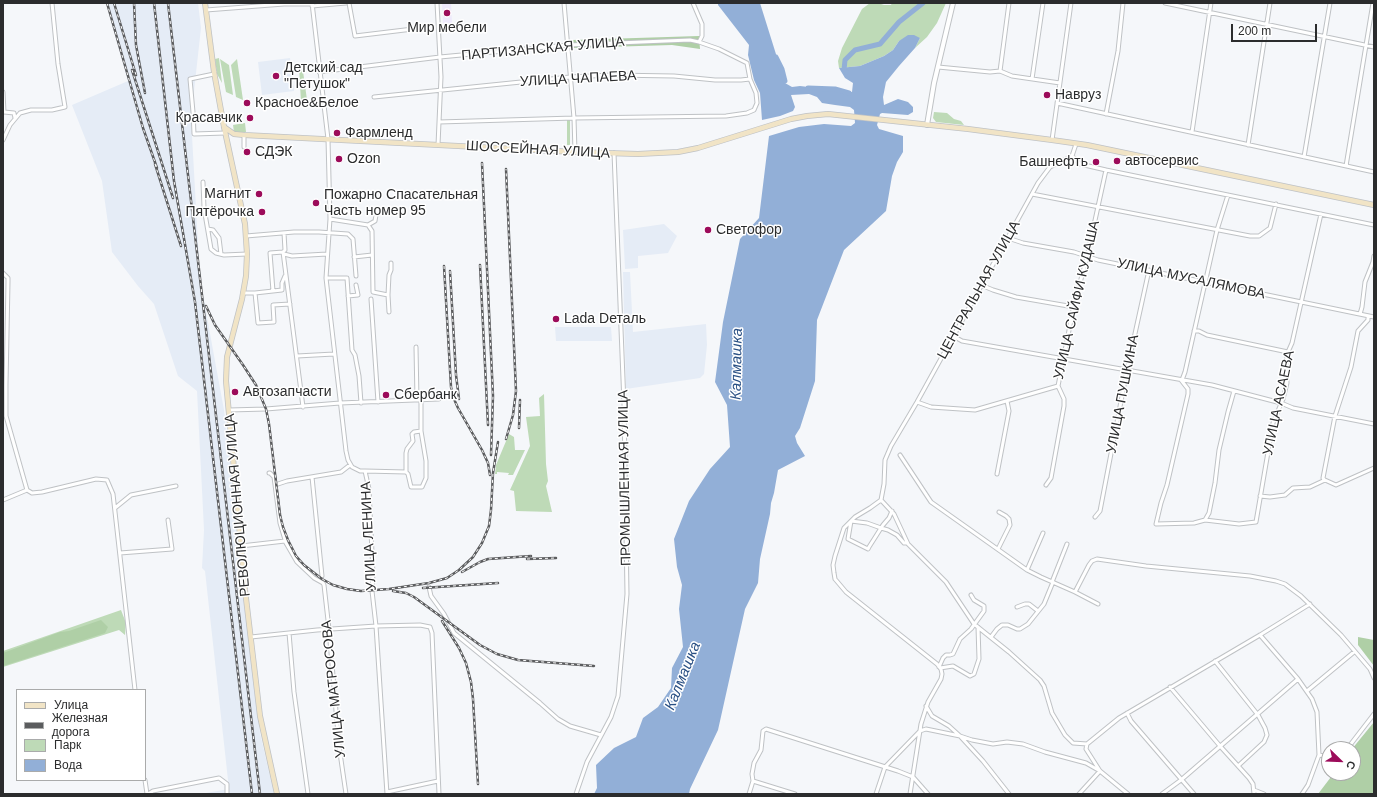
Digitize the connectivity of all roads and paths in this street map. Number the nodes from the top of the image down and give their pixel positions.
1 (52, 3) edge
2 (205, 3) edge
3 (284, 3) edge
4 (348, 3) edge
5 (437, 3) edge
6 (564, 3) edge
7 (693, 3) edge
8 (954, 3) edge
9 (1009, 3) edge
10 (1043, 3) edge
11 (1071, 3) edge
12 (1123, 3) edge
13 (1165, 3) edge
14 (1211, 3) edge
15 (1270, 3) edge
16 (1330, 3) edge
17 (1373, 3) edge
18 (312, 4) edge
19 (206, 10) junction
20 (1210, 12) junction
21 (1267, 24) junction
22 (413, 29) dead end
23 (1325, 37) junction
24 (699, 42) junction
25 (568, 45) junction
26 (1367, 45) junction
27 (1374, 47) edge
28 (440, 58) junction
29 (938, 67) junction
30 (1000, 71) junction
31 (319, 72) junction
32 (214, 74) junction
33 (570, 77) junction
34 (750, 79) junction
35 (1032, 79) junction
36 (1060, 83) junction
37 (441, 90) junction
38 (3, 92) edge
39 (374, 97) dead end
40 (1057, 103) junction
41 (3, 112) edge
42 (1106, 114) junction
43 (15, 118) junction
44 (574, 118) junction
45 (439, 122) junction
46 (927, 125) junction
47 (224, 130) junction
48 (1192, 132) junction
49 (236, 134) junction
50 (244, 135) junction
51 (328, 139) junction
52 (3, 140) edge
53 (1052, 140) junction
54 (1076, 144) junction
55 (228, 145) junction
56 (438, 145) junction
57 (1248, 145) junction
58 (244, 147) dead end
59 (575, 152) junction
60 (614, 153) junction
61 (1072, 156) junction
62 (1304, 157) junction
63 (1346, 166) junction
64 (1106, 170) junction
65 (1374, 172) edge
66 (202, 182) dead end
67 (1032, 194) junction
68 (1228, 195) junction
69 (1276, 204) junction
70 (1374, 205) edge
71 (1098, 207) junction
72 (377, 209) dead end
73 (1320, 214) junction
74 (330, 219) junction
75 (368, 225) junction
76 (1374, 225) edge
77 (208, 229) junction
78 (1217, 230) junction
79 (330, 232) junction
80 (284, 233) junction
81 (246, 236) junction
82 (1008, 238) junction
83 (284, 253) junction
84 (221, 254) junction
85 (247, 254) junction
86 (328, 254) junction
87 (372, 255) junction
88 (1374, 256) edge
89 (354, 257) junction
90 (1087, 257) junction
91 (391, 263) dead end
92 (1149, 270) junction
93 (3, 273) edge
94 (286, 276) junction
95 (356, 276) dead end
96 (326, 278) junction
97 (1205, 282) junction
98 (981, 284) junction
99 (356, 285) dead end
100 (273, 291) junction
101 (243, 293) junction
102 (255, 293) junction
103 (388, 295) junction
104 (348, 296) junction
105 (371, 299) dead end
106 (1301, 302) junction
107 (290, 304) junction
108 (1074, 308) junction
109 (389, 312) dead end
110 (1360, 314) junction
111 (1368, 316) junction
112 (1374, 317) edge
113 (1194, 331) junction
114 (953, 336) junction
115 (416, 347) dead end
116 (1288, 352) junction
117 (334, 354) junction
118 (297, 356) junction
119 (1064, 359) junction
120 (1127, 370) junction
121 (1181, 380) junction
122 (1058, 386) junction
123 (1234, 392) junction
124 (439, 399) dead end
125 (419, 400) junction
126 (1007, 401) junction
127 (378, 402) junction
128 (917, 402) junction
129 (361, 403) junction
130 (1281, 403) junction
131 (340, 404) junction
132 (303, 407) junction
133 (229, 410) junction
134 (1335, 416) junction
135 (1374, 424) edge
136 (421, 431) junction
137 (900, 455) dead end
138 (350, 465) junction
139 (1374, 468) edge
140 (365, 471) junction
141 (406, 472) junction
142 (269, 473) dead end
143 (997, 474) dead end
144 (312, 477) junction
145 (1324, 480) junction
146 (278, 484) dead end
147 (1046, 485) dead end
148 (176, 486) dead end
149 (27, 490) junction
150 (1260, 496) junction
151 (3, 500) edge
152 (882, 500) junction
153 (115, 508) junction
154 (892, 511) junction
155 (999, 512) dead end
156 (1095, 517) dead end
157 (168, 520) dead end
158 (1205, 520) junction
159 (851, 521) junction
160 (881, 528) junction
161 (1043, 533) dead end
162 (285, 541) junction
163 (907, 542) junction
164 (1067, 544) dead end
165 (241, 546) junction
166 (998, 549) junction
167 (120, 553) junction
168 (1027, 570) junction
169 (322, 576) dead end
170 (1052, 582) junction
171 (429, 587) dead end
172 (1075, 592) junction
173 (971, 595) dead end
174 (1098, 604) dead end
175 (1310, 604) junction
176 (1017, 607) dead end
177 (1038, 611) junction
178 (974, 624) junction
179 (376, 626) junction
180 (978, 628) junction
181 (329, 629) junction
182 (289, 633) junction
183 (1260, 635) junction
184 (251, 637) junction
185 (991, 637) junction
186 (1354, 652) junction
187 (1215, 661) junction
188 (939, 666) junction
189 (1374, 678) edge
190 (1298, 679) junction
191 (1170, 687) junction
192 (135, 689) edge
193 (1306, 691) junction
194 (926, 706) junction
195 (1126, 713) junction
196 (1374, 714) edge
197 (1258, 715) junction
198 (920, 731) junction
199 (601, 735) junction
200 (960, 736) junction
201 (1353, 741) edge
202 (1087, 744) junction
203 (1220, 746) junction
204 (1319, 755) joint
205 (1238, 766) junction
206 (884, 767) junction
207 (1100, 771) junction
208 (913, 777) junction
209 (752, 780) junction
210 (1181, 780) junction
211 (145, 781) edge
212 (438, 781) junction
213 (1254, 790) junction
214 (387, 793) edge
215 (147, 794) edge
216 (227, 794) edge
217 (277, 794) edge
218 (308, 794) edge
219 (346, 794) edge
220 (439, 794) edge
221 (576, 794) edge
222 (749, 794) edge
223 (794, 794) edge
224 (876, 794) edge
225 (910, 794) edge
226 (928, 794) edge
227 (1009, 794) edge
228 (1079, 794) edge
229 (1128, 794) edge
230 (1162, 794) edge
231 (1194, 794) edge
232 (1254, 794) edge
233 (1264, 794) edge
234 (1302, 794) edge

1 - 43 street
2 - 19 main road, РЕВОЛЮЦИОННАЯ УЛИЦА
3 - 18 street
3 - 19 street
4 - 18 street
4 - 22 street
5 - 28 street
6 - 25 street
7 - 24 street
8 - 29 street
9 - 30 street
10 - 35 street
11 - 36 street
12 - 42 street
13 - 20 street
14 - 20 street
15 - 21 street
16 - 23 street
17 - 26 street
18 - 31 street, УЛИЦА ЛЕНИНА
19 - 32 main road, РЕВОЛЮЦИОННАЯ УЛИЦА
20 - 21 street
20 - 48 street
21 - 23 street
21 - 57 street
23 - 26 street
23 - 62 street
24 - 25 street, ПАРТИЗАНСКАЯ УЛИЦА
24 - 34 street, ПАРТИЗАНСКАЯ УЛИЦА
25 - 28 street, ПАРТИЗАНСКАЯ УЛИЦА
25 - 33 street
26 - 27 street
26 - 63 street
28 - 31 street, ПАРТИЗАНСКАЯ УЛИЦА
28 - 37 street
29 - 30 street
29 - 46 street
30 - 35 street
31 - 51 street, УЛИЦА ЛЕНИНА
32 - 47 main road, РЕВОЛЮЦИОННАЯ УЛИЦА
32 - 47 street
33 - 34 street, УЛИЦА ЧАПАЕВА
33 - 37 street, УЛИЦА ЧАПАЕВА
33 - 44 street
34 - 44 street, ШОССЕЙНАЯ УЛИЦА
35 - 36 street
36 - 40 street
37 - 39 street, УЛИЦА ЧАПАЕВА
37 - 45 street
38 - 41 street
40 - 42 street
40 - 53 street
41 - 43 street
42 - 48 street
43 - 52 street
44 - 45 street, ШОССЕЙНАЯ УЛИЦА
44 - 59 street
45 - 56 street
46 - 53 main road, ШОССЕЙНАЯ УЛИЦА
46 - 60 main road, ШОССЕЙНАЯ УЛИЦА
47 - 49 main road, ШОССЕЙНАЯ УЛИЦА
47 - 55 main road, РЕВОЛЮЦИОННАЯ УЛИЦА
48 - 57 street
49 - 50 main road, ШОССЕЙНАЯ УЛИЦА
49 - 55 main road
50 - 51 main road, ШОССЕЙНАЯ УЛИЦА
50 - 58 street
51 - 56 main road, ШОССЕЙНАЯ УЛИЦА
51 - 74 street, УЛИЦА ЛЕНИНА
53 - 54 main road, ШОССЕЙНАЯ УЛИЦА
54 - 61 street
54 - 70 main road, ШОССЕЙНАЯ УЛИЦА
55 - 81 main road, РЕВОЛЮЦИОННАЯ УЛИЦА
56 - 59 main road, ШОССЕЙНАЯ УЛИЦА
57 - 62 street
59 - 60 main road, ШОССЕЙНАЯ УЛИЦА
60 - 199 street, ПРОМЫШЛЕННАЯ УЛИЦА
61 - 64 street
61 - 67 street, ЦЕНТРАЛЬНАЯ УЛИЦА
62 - 63 street
63 - 65 street
64 - 68 street
64 - 71 street, УЛИЦА САЙФИ КУДАША
66 - 77 street
67 - 71 street
67 - 82 street, ЦЕНТРАЛЬНАЯ УЛИЦА
68 - 69 street
68 - 78 street
69 - 73 street
69 - 78 street
71 - 78 street
71 - 90 street, УЛИЦА САЙФИ КУДАША
72 - 75 street
73 - 76 street
73 - 106 street, УЛИЦА АСАЕВА
74 - 75 street
74 - 79 street, УЛИЦА ЛЕНИНА
75 - 87 street
77 - 84 street
77 - 84 street
78 - 97 street
79 - 80 street
79 - 86 street, УЛИЦА ЛЕНИНА
79 - 89 street
80 - 81 street
80 - 83 street
81 - 85 main road, РЕВОЛЮЦИОННАЯ УЛИЦА
82 - 90 street, УЛИЦА МУСАЛЯМОВА
82 - 98 street, ЦЕНТРАЛЬНАЯ УЛИЦА
83 - 86 street
83 - 94 street
83 - 100 street
84 - 85 street
85 - 101 main road, РЕВОЛЮЦИОННАЯ УЛИЦА
86 - 96 street, УЛИЦА ЛЕНИНА
87 - 89 street
87 - 103 street
88 - 110 street
89 - 95 street
90 - 92 street, УЛИЦА МУСАЛЯМОВА
90 - 108 street, УЛИЦА САЙФИ КУДАША
91 - 103 street
92 - 97 street, УЛИЦА МУСАЛЯМОВА
92 - 120 street, УЛИЦА ПУШКИНА
93 - 149 street
94 - 100 street
94 - 107 street
96 - 104 street
96 - 117 street, УЛИЦА ЛЕНИНА
97 - 106 street, УЛИЦА МУСАЛЯМОВА
97 - 113 street
98 - 108 street
98 - 114 street, ЦЕНТРАЛЬНАЯ УЛИЦА
99 - 104 street
100 - 102 street
101 - 102 street
101 - 133 main road, РЕВОЛЮЦИОННАЯ УЛИЦА
102 - 107 street
103 - 109 street
104 - 129 street
105 - 127 street
106 - 110 street, УЛИЦА МУСАЛЯМОВА
106 - 116 street, УЛИЦА АСАЕВА
107 - 118 street
108 - 119 street, УЛИЦА САЙФИ КУДАША
110 - 111 street, УЛИЦА МУСАЛЯМОВА
111 - 112 street, УЛИЦА МУСАЛЯМОВА
111 - 134 street
113 - 116 street
113 - 121 street
114 - 119 street
114 - 128 street, ЦЕНТРАЛЬНАЯ УЛИЦА
115 - 125 street
116 - 130 street, УЛИЦА АСАЕВА
117 - 118 street
117 - 131 street, УЛИЦА ЛЕНИНА
118 - 132 street
119 - 120 street
119 - 122 street, УЛИЦА САЙФИ КУДАША
120 - 121 street
120 - 156 street, УЛИЦА ПУШКИНА
121 - 123 street
121 - 158 street
122 - 126 street
122 - 147 street, УЛИЦА САЙФИ КУДАША
123 - 130 street
123 - 158 street
124 - 125 street
125 - 127 street
125 - 136 street
126 - 128 street
126 - 143 street
127 - 129 street
128 - 152 street, ЦЕНТРАЛЬНАЯ УЛИЦА
129 - 131 street
130 - 134 street
130 - 150 street, УЛИЦА АСАЕВА
131 - 132 street
131 - 138 street, УЛИЦА ЛЕНИНА
132 - 133 street
133 - 165 main road, РЕВОЛЮЦИОННАЯ УЛИЦА
134 - 135 street
134 - 145 street
136 - 141 street
136 - 141 street
137 - 166 street
138 - 140 street, УЛИЦА ЛЕНИНА
138 - 144 street
139 - 145 street
140 - 141 street
140 - 179 street, УЛИЦА ЛЕНИНА
142 - 162 street
144 - 146 street
144 - 169 street
145 - 150 street
148 - 153 street
149 - 151 street
149 - 153 street
150 - 158 street, УЛИЦА АСАЕВА
152 - 154 street
152 - 159 street
153 - 167 street
154 - 160 street
154 - 163 street
155 - 166 street
157 - 167 street
159 - 160 street
159 - 160 street
159 - 188 street
160 - 163 street
161 - 168 street
162 - 165 street
162 - 181 street, УЛИЦА МАТРОСОВА
163 - 178 street
164 - 170 street
165 - 184 main road, РЕВОЛЮЦИОННАЯ УЛИЦА
166 - 168 street
167 - 192 street
168 - 170 street
170 - 172 street
170 - 177 street
171 - 199 street
172 - 174 street
172 - 175 street
173 - 178 street
175 - 183 street
175 - 186 street
176 - 177 street
177 - 185 street
178 - 180 street
178 - 188 street
179 - 181 street
179 - 212 street
179 - 214 street, УЛИЦА ЛЕНИНА
180 - 185 street
180 - 188 street
181 - 182 street
181 - 219 street, УЛИЦА МАТРОСОВА
182 - 184 street
182 - 218 street
183 - 187 street
183 - 190 street
184 - 217 main road, РЕВОЛЮЦИОННАЯ УЛИЦА
185 - 202 street
186 - 189 street
186 - 193 street
187 - 191 street
187 - 197 street
188 - 194 street
190 - 193 street
190 - 197 street
191 - 195 street
191 - 203 street
193 - 204 street
194 - 198 street
194 - 200 street
195 - 202 street
195 - 210 street
196 - 201 street
197 - 203 street
197 - 205 street
198 - 200 street
198 - 206 street
198 - 208 street
199 - 221 street, ПРОМЫШЛЕННАЯ УЛИЦА
200 - 207 street
200 - 227 street
202 - 207 street
203 - 205 street
203 - 210 street
204 - 234 street
205 - 213 street
206 - 208 street
206 - 209 street
206 - 224 street
207 - 228 street
207 - 229 street
208 - 225 street
208 - 226 street
209 - 222 street
209 - 223 street
210 - 230 street
210 - 231 street
211 - 215 street
212 - 214 street
212 - 220 street
213 - 232 street
213 - 233 street
215 - 216 street

